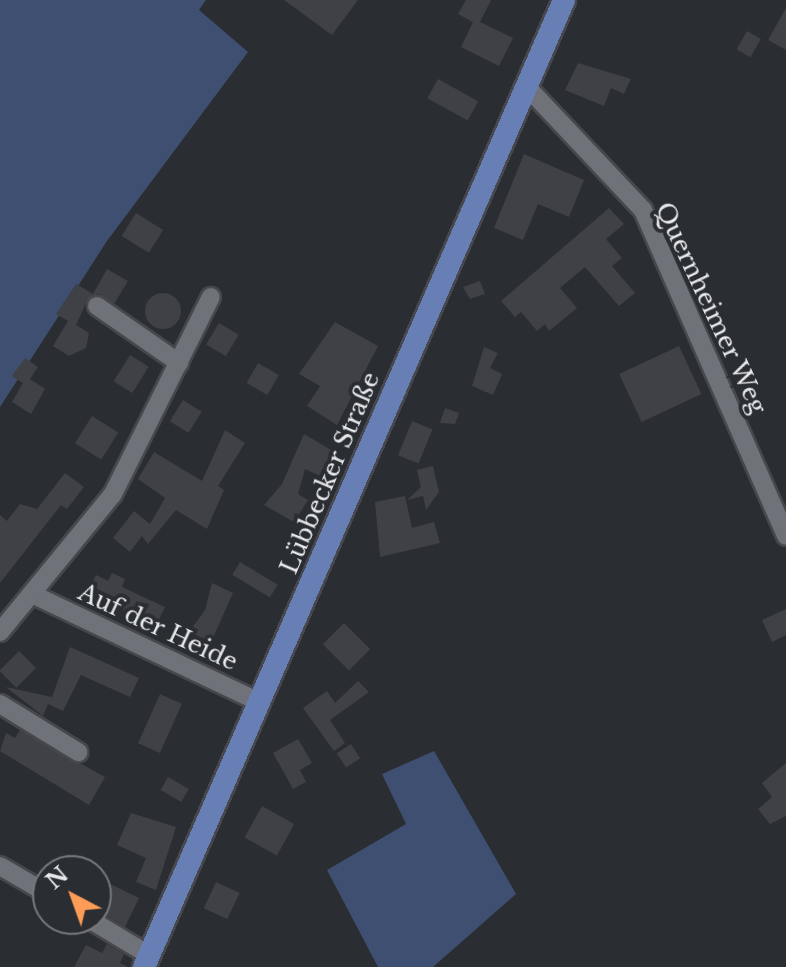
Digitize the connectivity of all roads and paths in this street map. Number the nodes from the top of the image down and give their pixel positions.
1 (564, 0) edge
2 (527, 87) junction
3 (211, 297) dead end
4 (97, 306) dead end
5 (179, 363) junction
6 (786, 536) edge
7 (36, 596) junction
8 (0, 632) edge
9 (259, 702) junction
10 (0, 704) edge
11 (78, 752) dead end
12 (0, 866) edge
13 (32, 885) edge
14 (111, 935) edge
15 (146, 961) edge

1 - 2 main road, Lübbecker Straße
2 - 6 street, Quernheimer Weg
2 - 9 main road, Lübbecker Straße
3 - 5 street, Auf der Heide
4 - 5 street
5 - 7 street, Auf der Heide
7 - 8 street, Auf der Heide
7 - 9 street, Auf der Heide
9 - 15 main road, Lübbecker Straße
10 - 11 street
12 - 13 street
14 - 15 street

